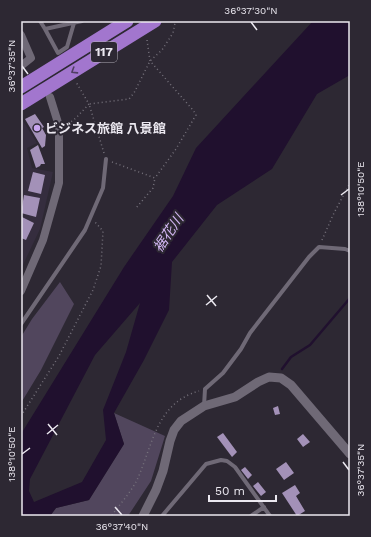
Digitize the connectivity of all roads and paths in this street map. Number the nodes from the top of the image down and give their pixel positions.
1 (40, 21) edge
2 (82, 21) edge
3 (127, 21) edge
4 (155, 21) edge
5 (74, 22) junction
6 (175, 23) dead end
7 (45, 29) junction
8 (21, 35) edge
9 (147, 40) dead end
10 (150, 61) junction
11 (21, 66) edge
12 (75, 79) dead end
13 (21, 87) edge
14 (52, 90) junction
15 (21, 104) edge
16 (89, 104) junction
17 (59, 129) junction
18 (106, 159) junction
19 (155, 178) junction
20 (350, 183) edge
21 (136, 208) dead end
22 (91, 218) junction
23 (319, 248) junction
24 (350, 251) edge
25 (21, 291) edge
26 (21, 324) edge
27 (204, 389) junction
28 (204, 406) junction
29 (21, 416) edge
30 (350, 454) edge
31 (264, 507) junction
32 (112, 515) edge
33 (143, 516) edge
34 (162, 516) edge
35 (250, 516) edge
36 (270, 516) edge

1 - 7 lane
2 - 5 lane
3 - 13 highway, 117
4 -> 14 highway, 117
5 - 7 lane
5 - 7 lane
6 - 10 path
8 - 11 street
9 - 10 path
10 - 16 path
10 - 19 path
12 - 16 path
14 - 15 highway, 117
14 - 17 street
16 - 17 path
16 - 18 path
17 - 25 street
18 - 19 path
18 - 22 lane
19 - 21 path
20 - 23 path
22 - 26 lane
22 - 29 path
23 - 24 lane
23 - 27 lane
27 - 28 lane
27 - 32 path
28 - 30 street
28 - 33 street
31 - 34 lane
31 - 35 lane
31 - 36 lane

